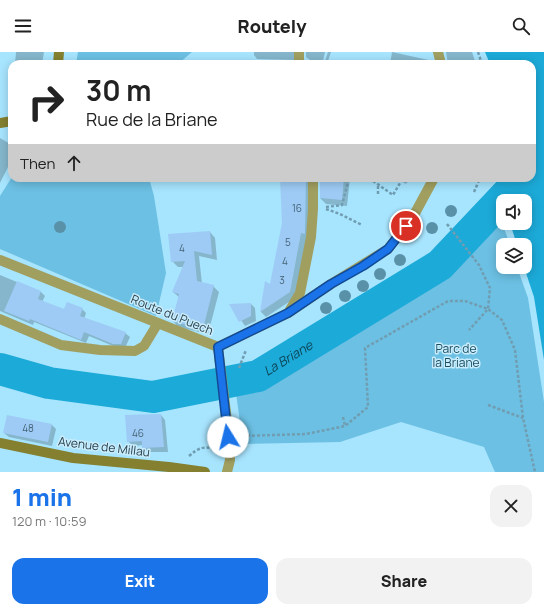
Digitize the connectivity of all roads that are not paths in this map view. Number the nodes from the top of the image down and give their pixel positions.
1 (313, 182) edge
2 (432, 182) edge
3 (0, 260) edge
4 (288, 313) junction
5 (0, 319) edge
6 (158, 323) junction
7 (218, 352) junction
8 (0, 443) edge
9 (205, 472) edge
10 (227, 472) edge

1 - 4 street
2 - 4 street
3 - 6 street, Route du Puech
4 - 7 street
5 - 6 street
6 - 7 street, Route du Puech
7 - 10 street
8 - 9 main road, Avenue de Millau

